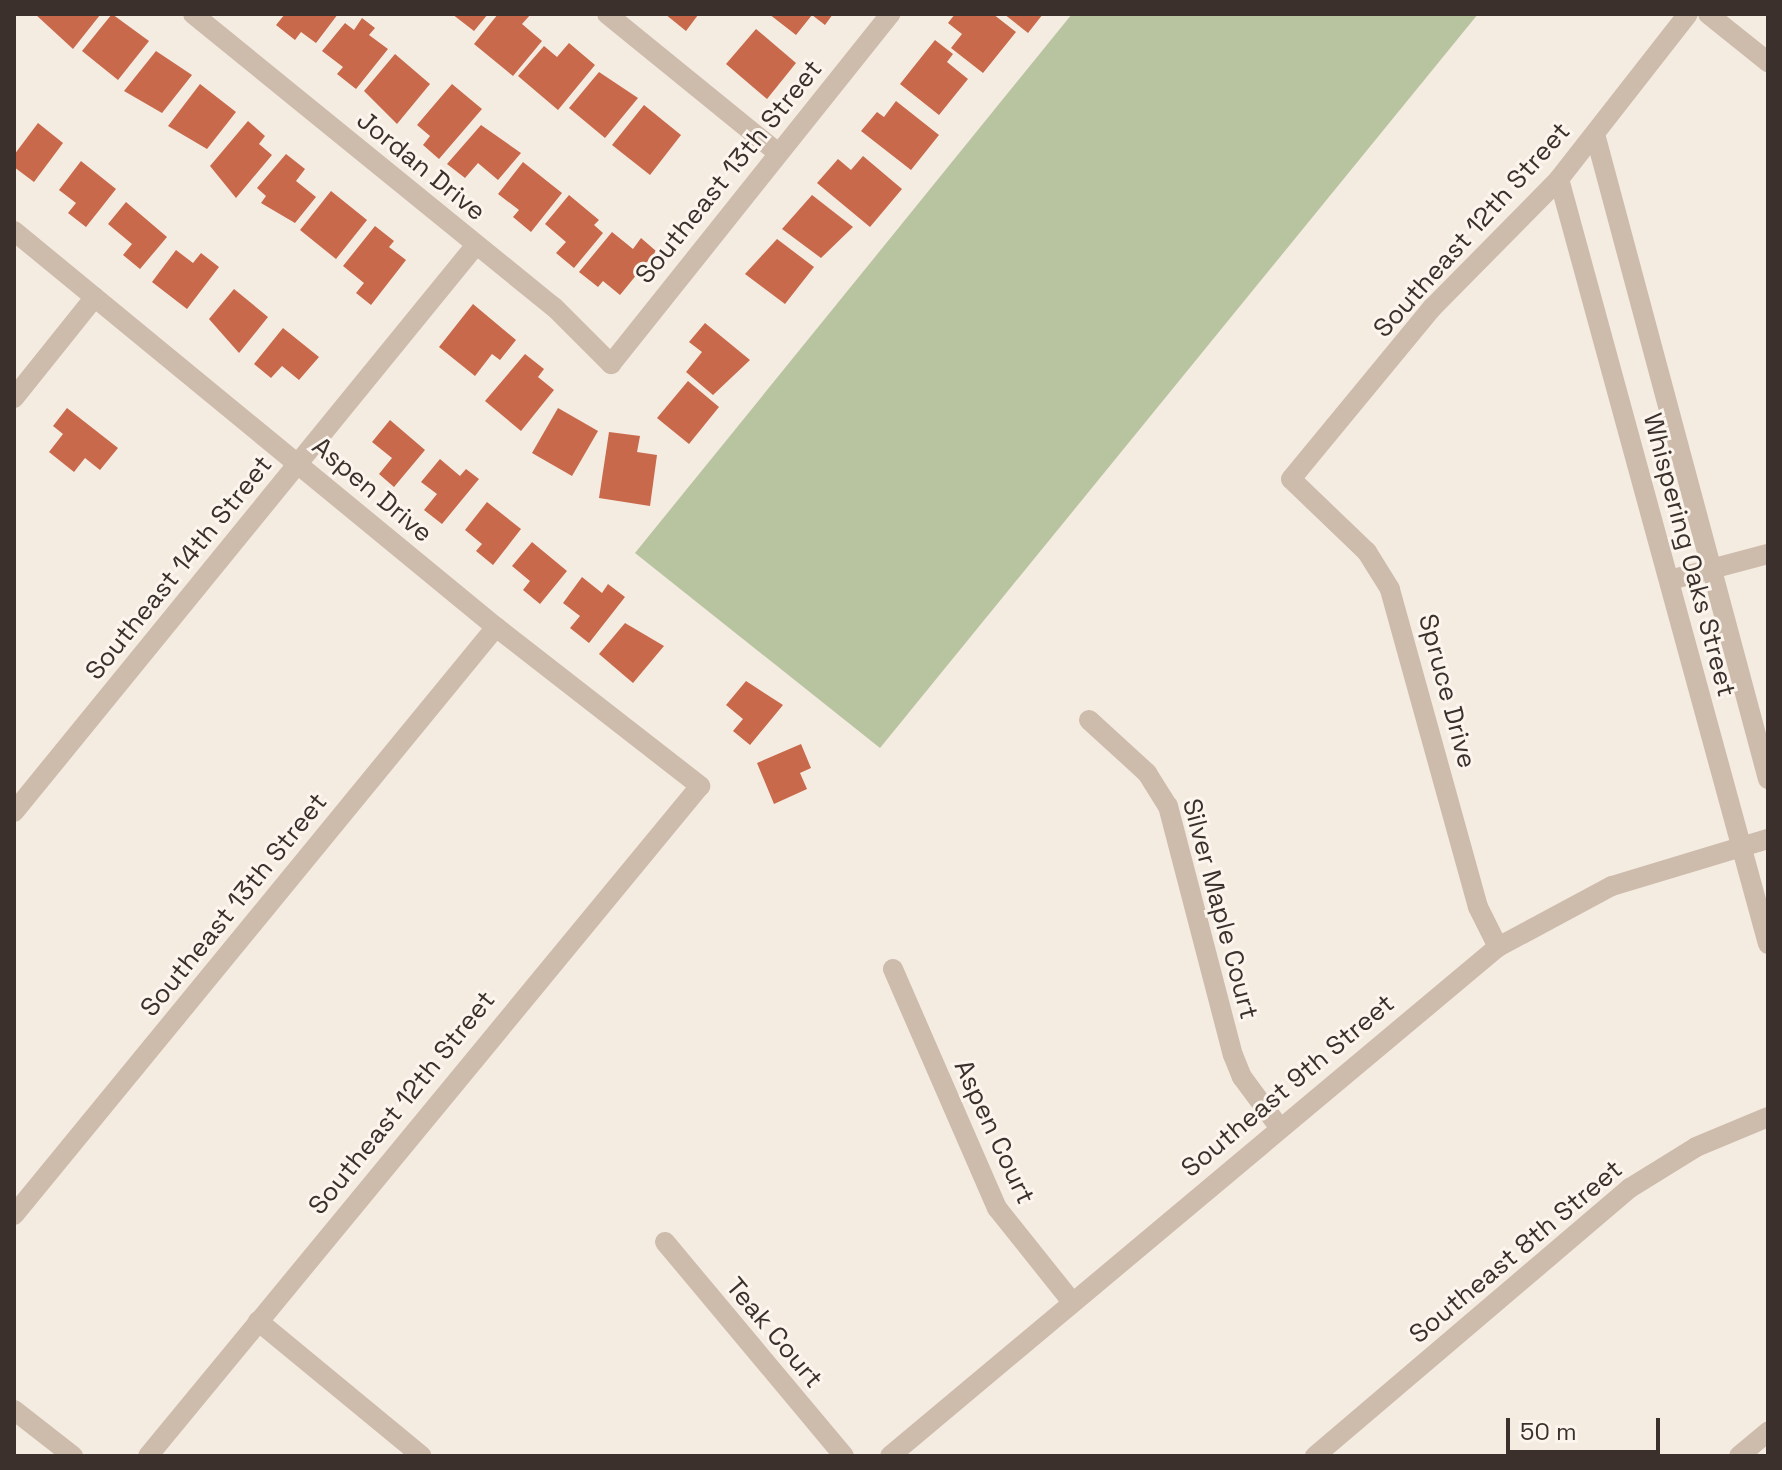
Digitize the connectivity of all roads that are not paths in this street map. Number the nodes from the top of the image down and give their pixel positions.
1 (193, 14) edge
2 (607, 14) edge
3 (890, 14) edge
4 (1688, 14) edge
5 (1708, 14) edge
6 (1768, 62) edge
7 (1595, 134) junction
8 (777, 152) junction
9 (1559, 179) junction
10 (14, 231) edge
11 (476, 245) junction
12 (95, 297) junction
13 (611, 364) joint
14 (14, 398) edge
15 (298, 462) junction
16 (1291, 479) joint
17 (1768, 554) edge
18 (1712, 569) junction
19 (1670, 580) junction
20 (496, 627) junction
21 (1089, 720) dead end
22 (1768, 779) edge
23 (700, 786) joint
24 (14, 812) edge
25 (1768, 839) edge
26 (1742, 846) junction
27 (1768, 944) edge
28 (1498, 947) junction
29 (893, 969) dead end
30 (1768, 1117) edge
31 (1279, 1127) junction
32 (14, 1215) edge
33 (665, 1242) dead end
34 (1072, 1302) junction
35 (258, 1321) junction
36 (14, 1410) edge
37 (1768, 1432) edge
38 (73, 1456) edge
39 (148, 1456) edge
40 (422, 1456) edge
41 (844, 1456) edge
42 (890, 1456) edge
43 (1315, 1456) edge
44 (1739, 1456) edge

1 - 11 street, Jordan Drive
2 - 8 street
3 - 8 street, Southeast 13th Street
4 - 7 street, Southeast 12th Street
5 - 6 street
7 - 9 street, Southeast 12th Street
7 - 18 street, Whispering Oaks Street
8 - 13 street, Southeast 13th Street
9 - 16 street, Southeast 12th Street
9 - 19 street, Whispering Oaks Street
10 - 12 street, Aspen Drive
11 - 13 street, Jordan Drive
11 - 15 street, Southeast 14th Street
12 - 14 street
12 - 15 street, Aspen Drive
15 - 20 street, Aspen Drive
15 - 24 street, Southeast 14th Street
16 - 28 street, Spruce Drive
17 - 18 street
18 - 19 street
18 - 22 street, Whispering Oaks Street
19 - 26 street, Whispering Oaks Street
20 - 23 street, Aspen Drive
20 - 32 street, Southeast 13th Street
21 - 31 street, Silver Maple Court
23 - 35 street, Southeast 12th Street
25 - 26 street, Southeast 9th Street
26 - 27 street, Whispering Oaks Street
26 - 28 street, Southeast 9th Street
28 - 31 street, Southeast 9th Street
29 - 34 street, Aspen Court
30 - 43 street, Southeast 8th Street
31 - 34 street, Southeast 9th Street
33 - 41 street, Teak Court
34 - 42 street, Southeast 9th Street
35 - 39 street, Southeast 12th Street
35 - 40 street
36 - 38 street
37 - 44 street

